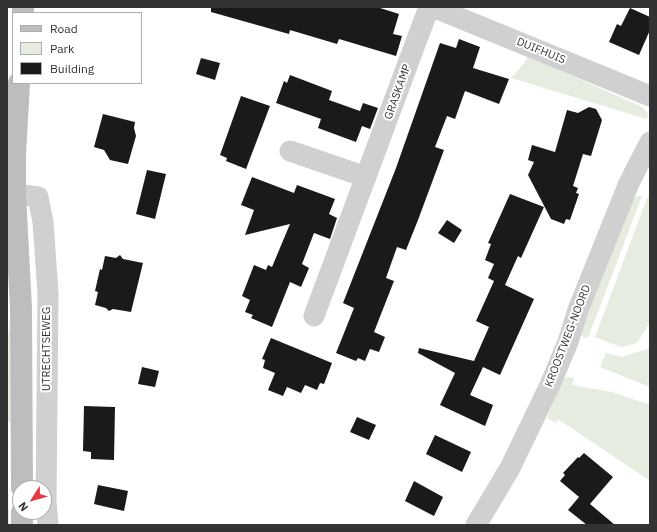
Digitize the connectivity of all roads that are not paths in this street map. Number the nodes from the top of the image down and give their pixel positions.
1 (430, 7) edge
2 (433, 7) edge
3 (19, 84) edge
4 (650, 96) edge
5 (650, 142) edge
6 (290, 151) dead end
7 (366, 177) junction
8 (15, 194) junction
9 (314, 316) dead end
10 (14, 438) edge
11 (21, 480) edge
12 (48, 525) edge
13 (476, 525) edge

1 - 7 street, GRASKAMP
2 - 4 street, DUIFHUIS
3 - 8 main road
5 - 13 street, KROOSTWEG-NOORD
6 - 7 street
7 - 9 street, GRASKAMP
8 - 10 main road
8 - 12 street, UTRECHTSEWEG
10 - 11 main road

